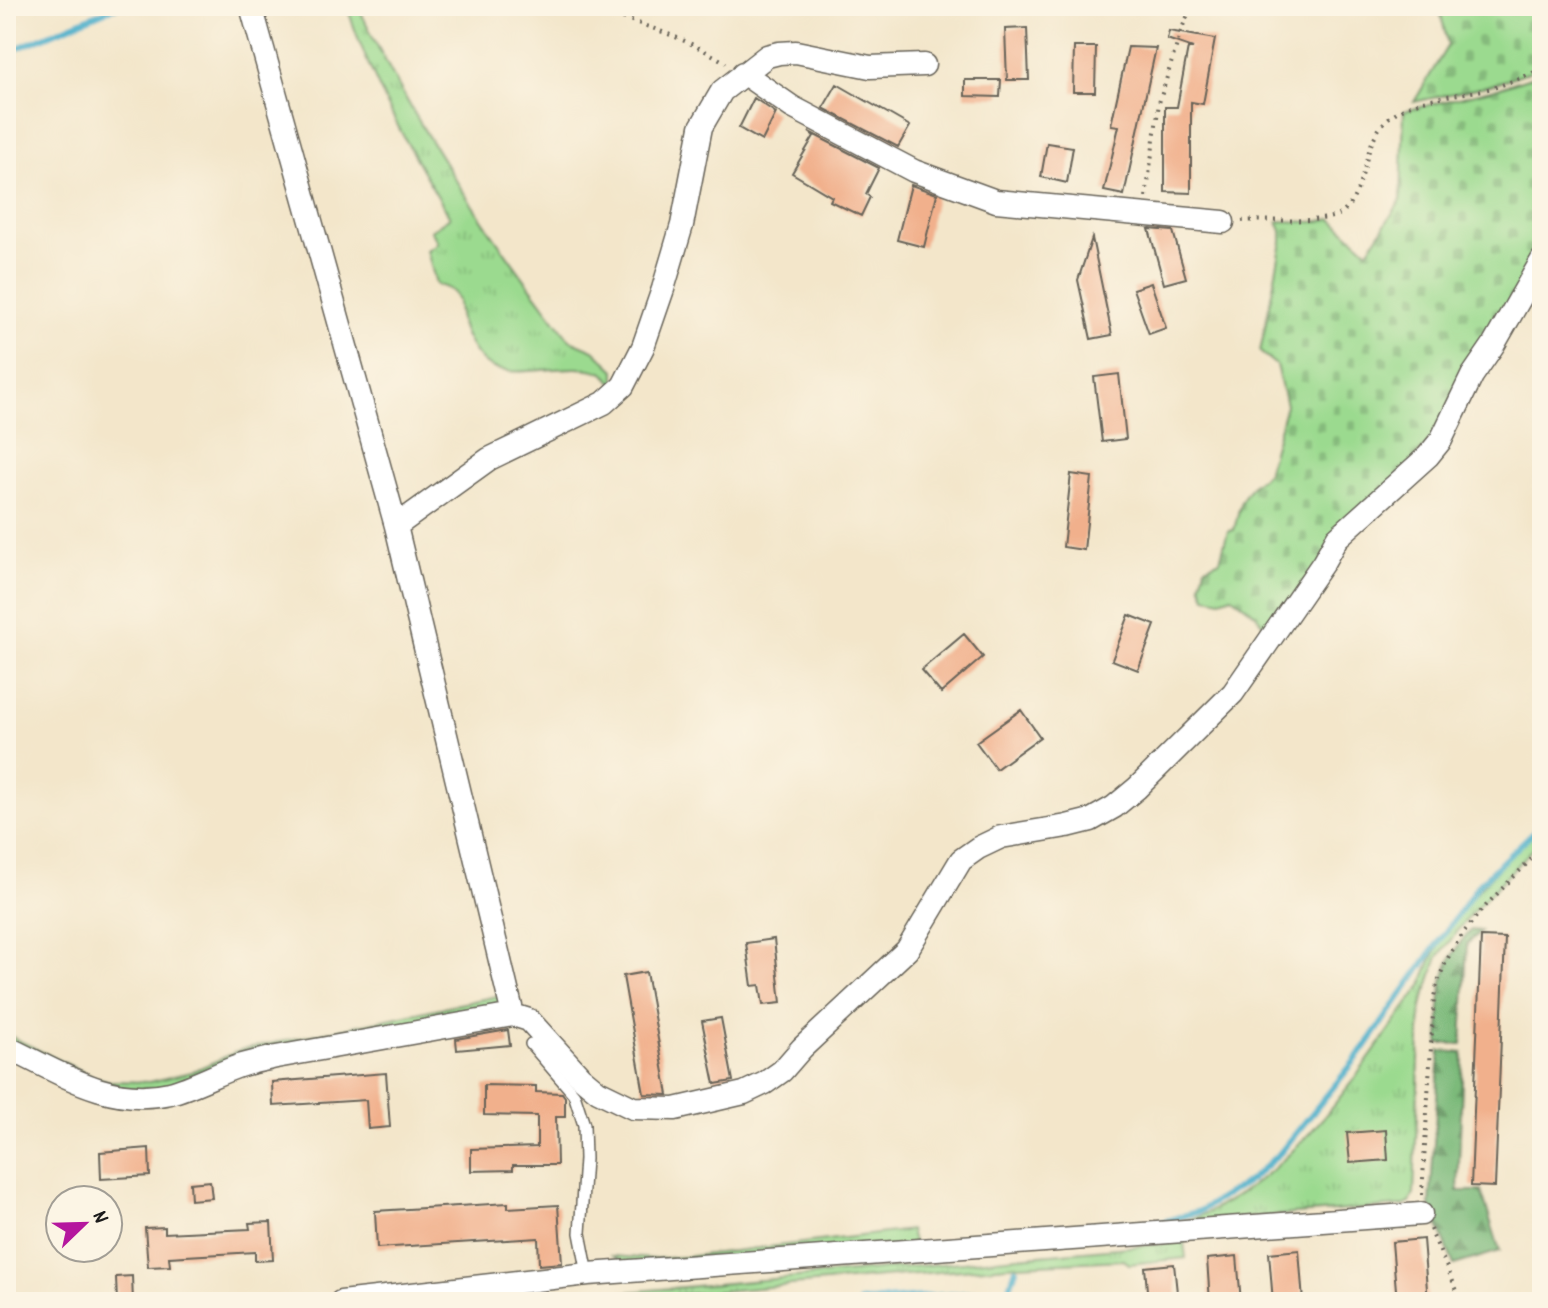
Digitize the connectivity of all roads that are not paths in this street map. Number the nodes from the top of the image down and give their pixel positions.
1 (251, 6) edge
2 (924, 65) dead end
3 (743, 73) junction
4 (1223, 222) road end
5 (1542, 260) edge
6 (396, 526) junction
7 (513, 1015) junction
8 (531, 1044) dead end
9 (6, 1047) edge
10 (1421, 1214) road end
11 (588, 1274) junction
12 (378, 1300) edge
13 (341, 1302) edge

1 - 6 street
2 - 3 street
3 - 4 street
3 - 6 street
5 - 7 street
6 - 7 street
7 - 9 street
8 - 11 lane
10 - 11 street
11 - 12 street
12 - 13 street

